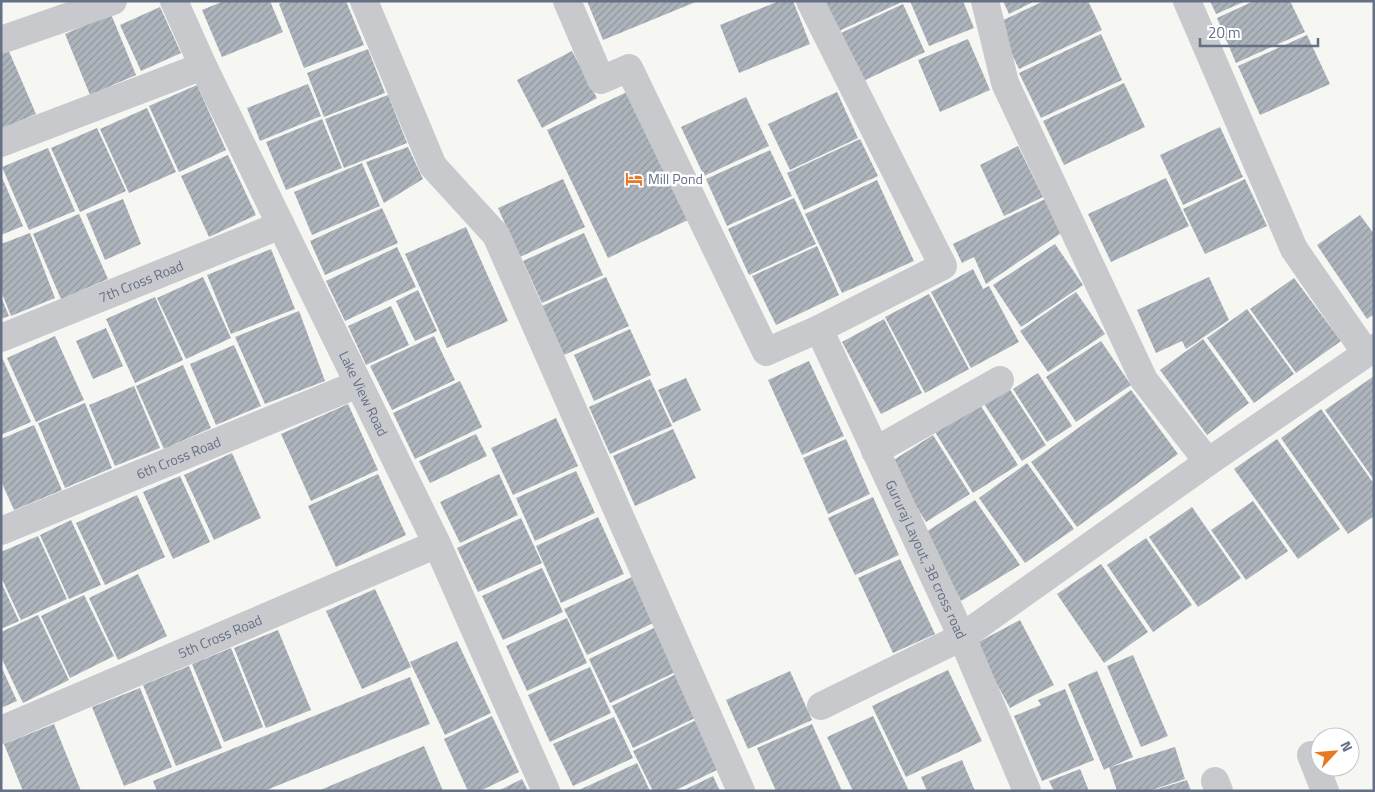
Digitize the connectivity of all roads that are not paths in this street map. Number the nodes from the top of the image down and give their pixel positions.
1 (113, 1) edge
2 (174, 1) edge
3 (364, 1) edge
4 (568, 1) edge
5 (810, 1) edge
6 (985, 1) edge
7 (1187, 1) edge
8 (1, 40) edge
9 (203, 66) junction
10 (1, 143) edge
11 (281, 225) junction
12 (819, 329) junction
13 (1, 338) edge
14 (1370, 350) edge
15 (1000, 380) dead end
16 (358, 384) junction
17 (875, 451) junction
18 (1208, 462) junction
19 (1, 531) edge
20 (437, 544) junction
21 (962, 637) junction
22 (821, 706) dead end
23 (1, 730) edge
24 (1320, 777) edge
25 (546, 791) edge
26 (741, 791) edge
27 (1027, 791) edge
28 (1325, 791) edge

1 - 8 street
2 - 9 street, Lake View Road
3 - 26 street
4 - 12 street
5 - 12 street
6 - 18 street
7 - 14 street
9 - 10 street
9 - 11 street, Lake View Road
11 - 13 street, 7th Cross Road
11 - 16 street, Lake View Road
12 - 17 street, Gururaj Layout, 3B cross road
14 - 18 street
15 - 17 street
16 - 19 street, 6th Cross Road
16 - 20 street, Lake View Road
17 - 21 street, Gururaj Layout, 3B cross road
18 - 21 street
20 - 23 street, 5th Cross Road
20 - 25 street, Lake View Road
21 - 22 street
21 - 27 street, Gururaj Layout, 3B cross road
24 - 28 street

